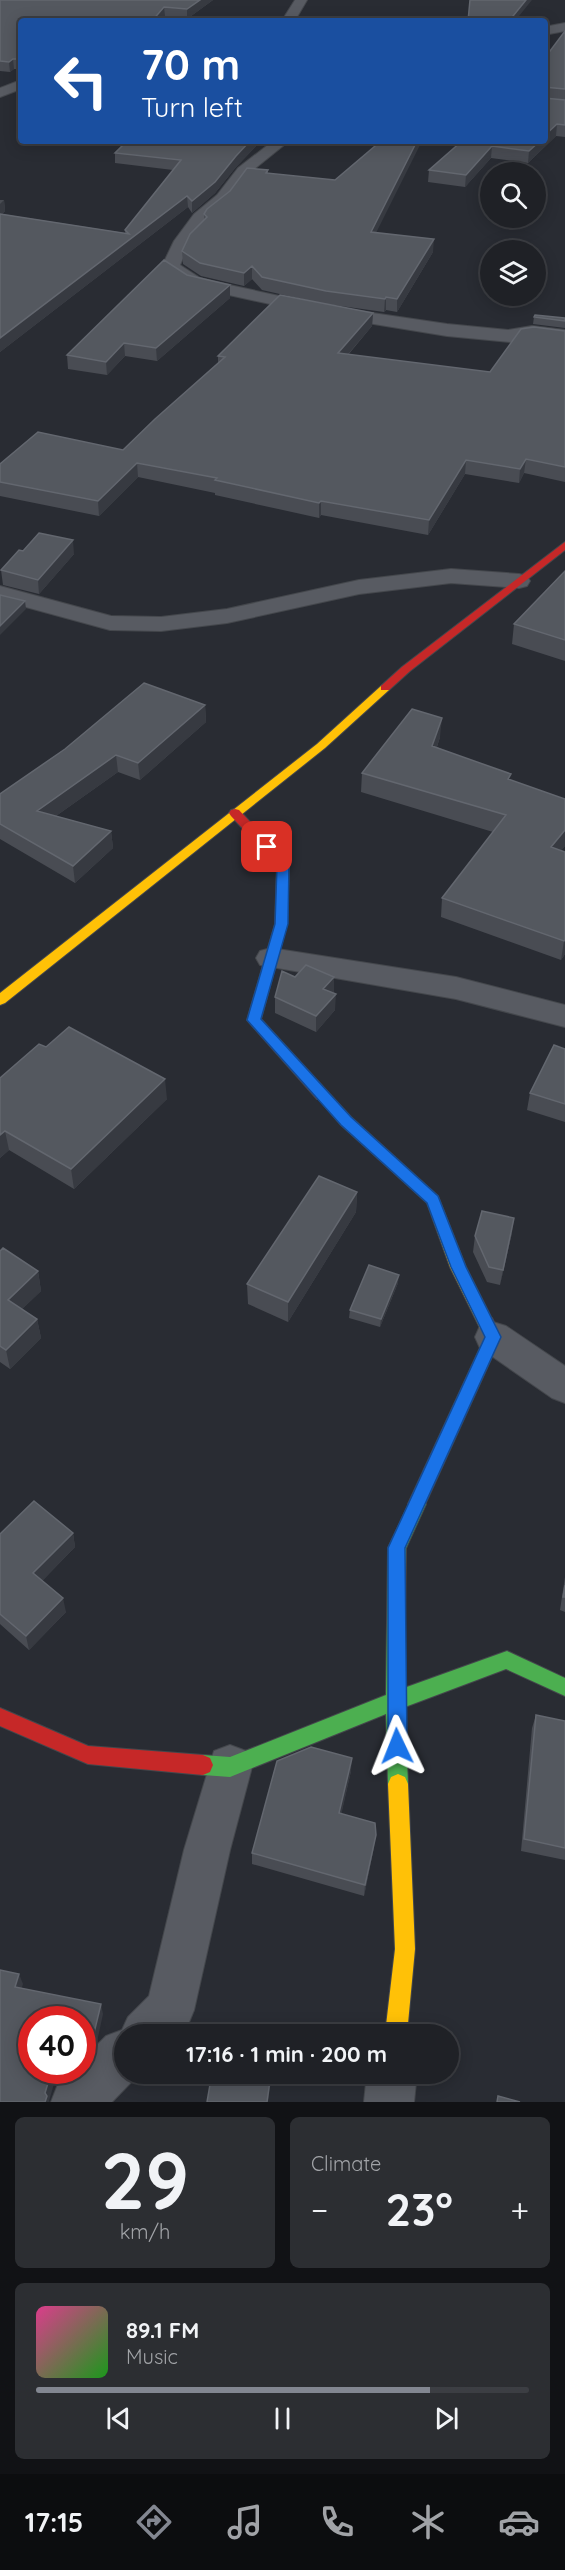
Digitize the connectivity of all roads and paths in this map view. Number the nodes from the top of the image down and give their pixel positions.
1 (301, 0) edge
2 (290, 18) edge
3 (565, 27) edge
4 (548, 30) edge
5 (18, 85) edge
6 (0, 93) edge
7 (278, 144) edge
8 (565, 336) edge
9 (565, 545) edge
10 (519, 581) junction
11 (0, 593) edge
12 (235, 813) junction
13 (271, 958) junction
14 (0, 1000) edge
15 (565, 1017) edge
16 (493, 1337) junction
17 (565, 1387) edge
18 (565, 1686) edge
19 (395, 1701) junction
20 (0, 1718) edge
21 (230, 1767) junction
22 (155, 2024) edge
23 (397, 2024) edge
24 (114, 2064) edge
25 (391, 2084) edge
26 (76, 2102) edge
27 (389, 2102) edge

1 - 2 street
3 - 4 street
5 - 6 street
7 - 8 street
9 - 10 street
10 - 11 street
10 - 12 street
12 - 13 street
12 - 14 street
13 - 15 street
13 - 16 street
16 - 17 street
16 - 19 street
18 - 19 street
19 - 21 street
19 - 23 street
20 - 21 street
21 - 22 street
24 - 26 street
25 - 27 street

